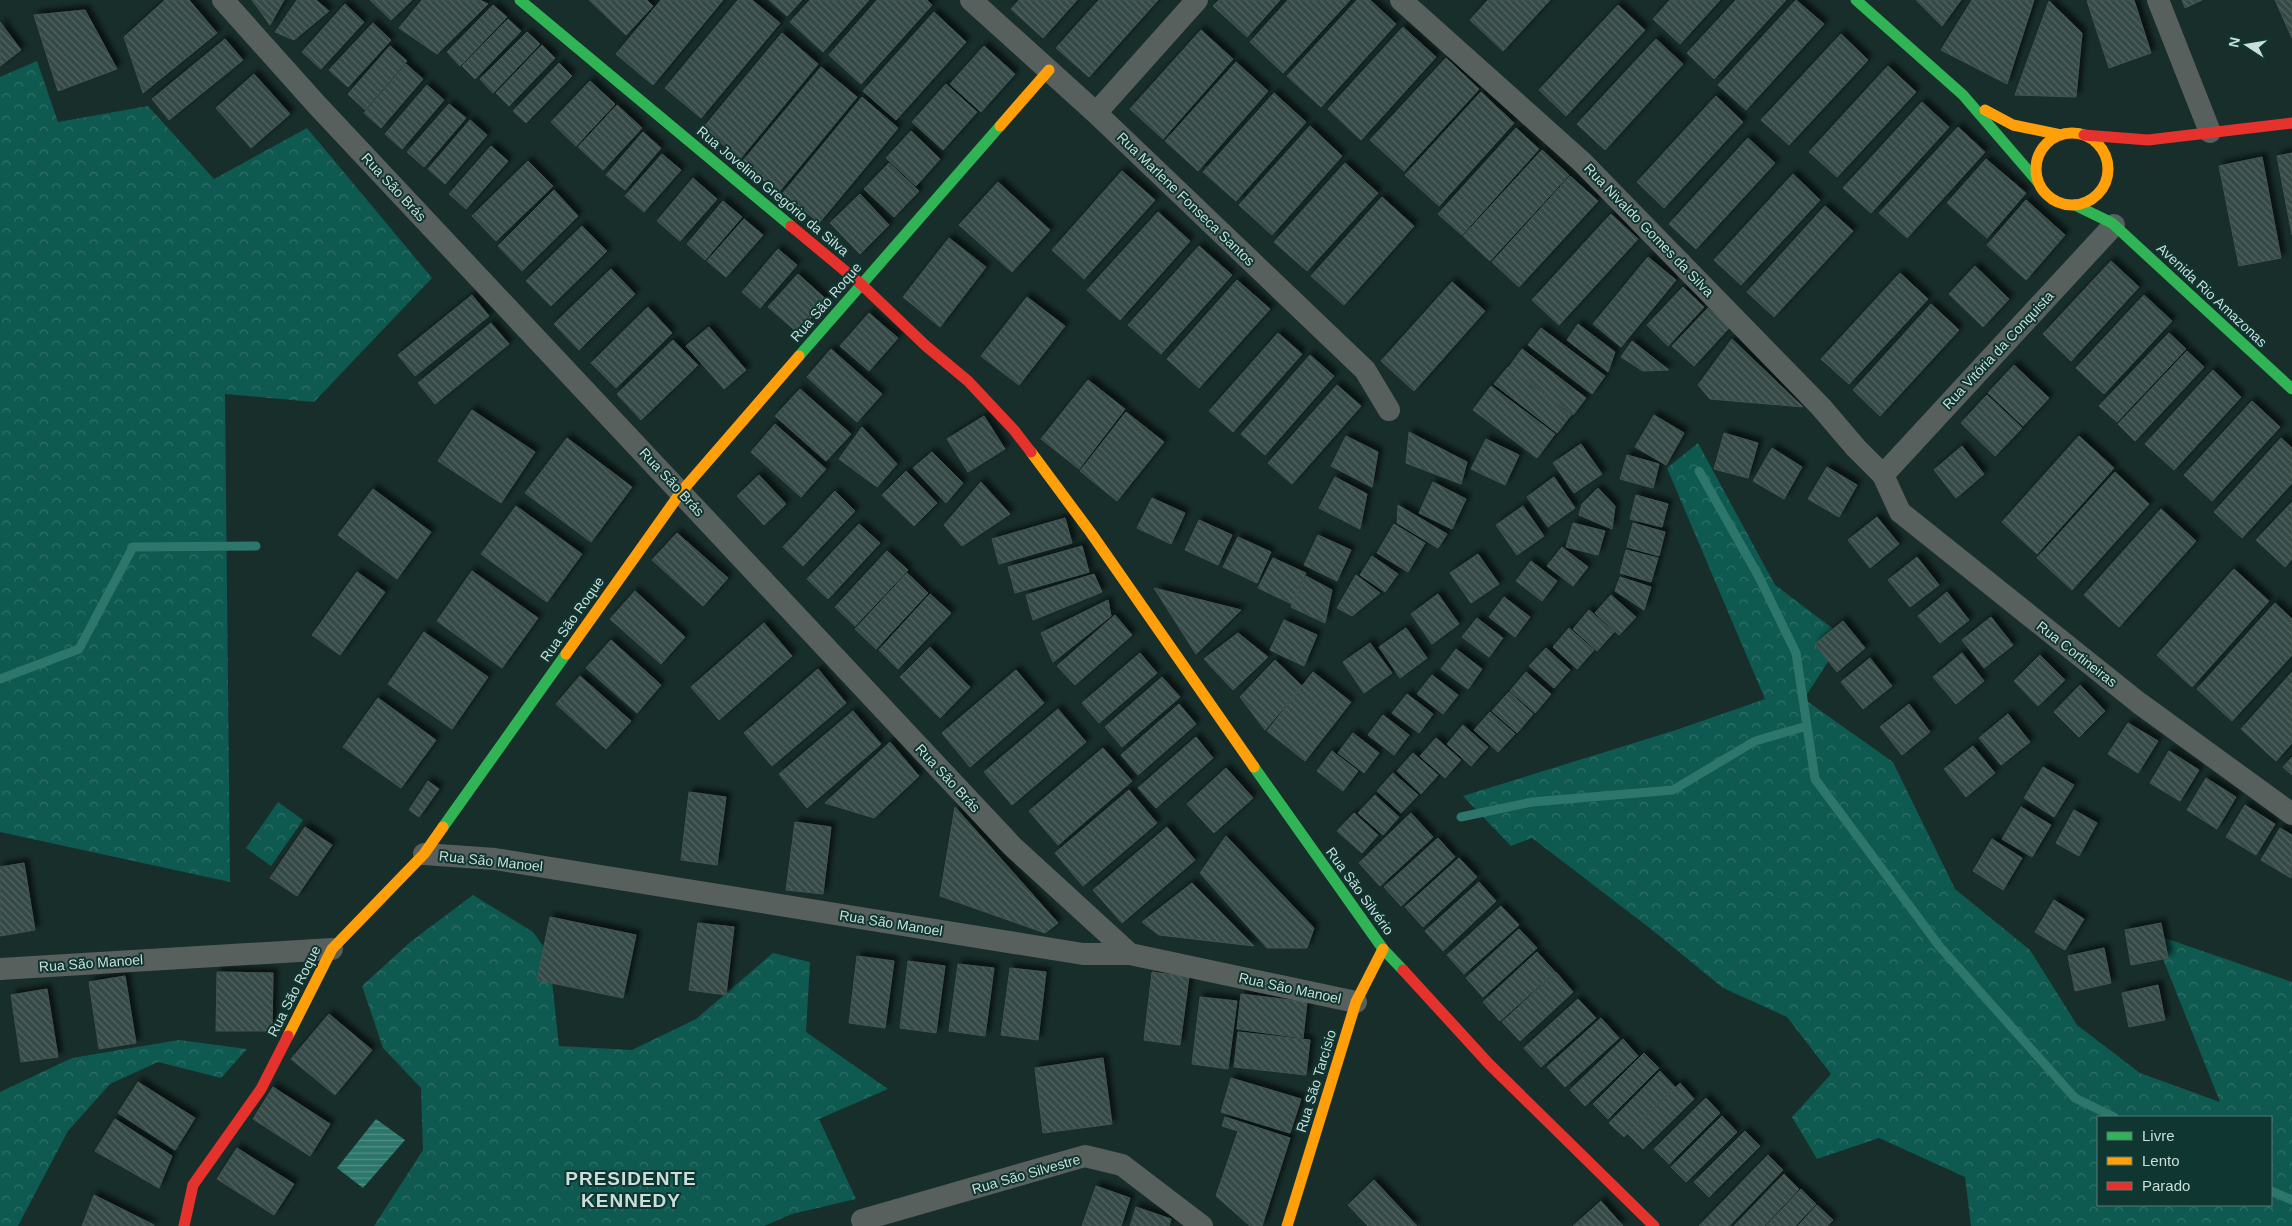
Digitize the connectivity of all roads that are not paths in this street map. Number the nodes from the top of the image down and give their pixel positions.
1 (223, 0) edge
2 (520, 0) edge
3 (971, 0) edge
4 (1197, 0) edge
5 (1401, 0) edge
6 (1856, 0) edge
7 (2158, 0) edge
8 (1049, 70) junction
9 (1963, 95) junction
10 (1096, 113) junction
11 (2292, 123) edge
12 (2210, 132) junction
13 (2061, 135) junction
14 (2084, 135) junction
15 (2186, 136) junction
16 (2143, 152) dead end
17 (2120, 162) dead end
18 (2106, 178) junction
19 (2038, 182) junction
20 (2076, 205) junction
21 (2110, 215) junction
22 (862, 284) junction
23 (2292, 389) edge
24 (1389, 410) dead end
25 (1882, 475) junction
26 (681, 492) junction
27 (1090, 532) joint
28 (2292, 814) edge
29 (424, 854) junction
30 (332, 949) junction
31 (1384, 949) junction
32 (1130, 954) junction
33 (0, 969) edge
34 (1356, 1002) junction
35 (862, 1220) dead end
36 (184, 1226) edge
37 (1202, 1226) edge
38 (1287, 1226) edge
39 (1654, 1226) edge

1 - 26 street, Rua São Brás
2 - 22 street, Rua Jovelino Gregório da Silva
3 - 8 street, Rua Marlene Fonseca Santos
4 - 10 street
5 - 25 street, Rua Nivaldo Gomes da Silva
6 - 9 street
7 - 12 street
8 - 10 street, Rua Marlene Fonseca Santos
8 - 22 street, Rua São Roque
9 - 13 street
9 - 19 street
10 - 24 street, Rua Marlene Fonseca Santos
11 - 12 street
12 - 15 street
13 - 14 street
13 - 19 street
14 - 15 street
14 - 18 street
15 - 16 street
17 - 18 street
18 - 20 street
18 - 21 street
19 - 20 street
20 - 21 street, Avenida Rio Amazonas
21 - 23 street, Avenida Rio Amazonas
21 - 25 street, Rua Vitória da Conquista
22 - 26 street, Rua São Roque
22 - 27 street, Rua Jovelino Gregório da Silva
25 - 28 street, Rua Cortineiras
26 - 29 street, Rua São Roque
26 - 32 street, Rua São Brás
27 - 31 street, Rua São Silvério
29 - 30 street, Rua São Roque
29 - 32 street, Rua São Manoel
30 - 33 street, Rua São Manoel
30 - 36 street, Rua São Roque
31 - 34 street, Rua São Tarcísio
31 - 39 street, Rua São Silvério
32 - 34 street, Rua São Manoel
34 - 38 street, Rua São Tarcísio
35 - 37 street, Rua São Silvestre

